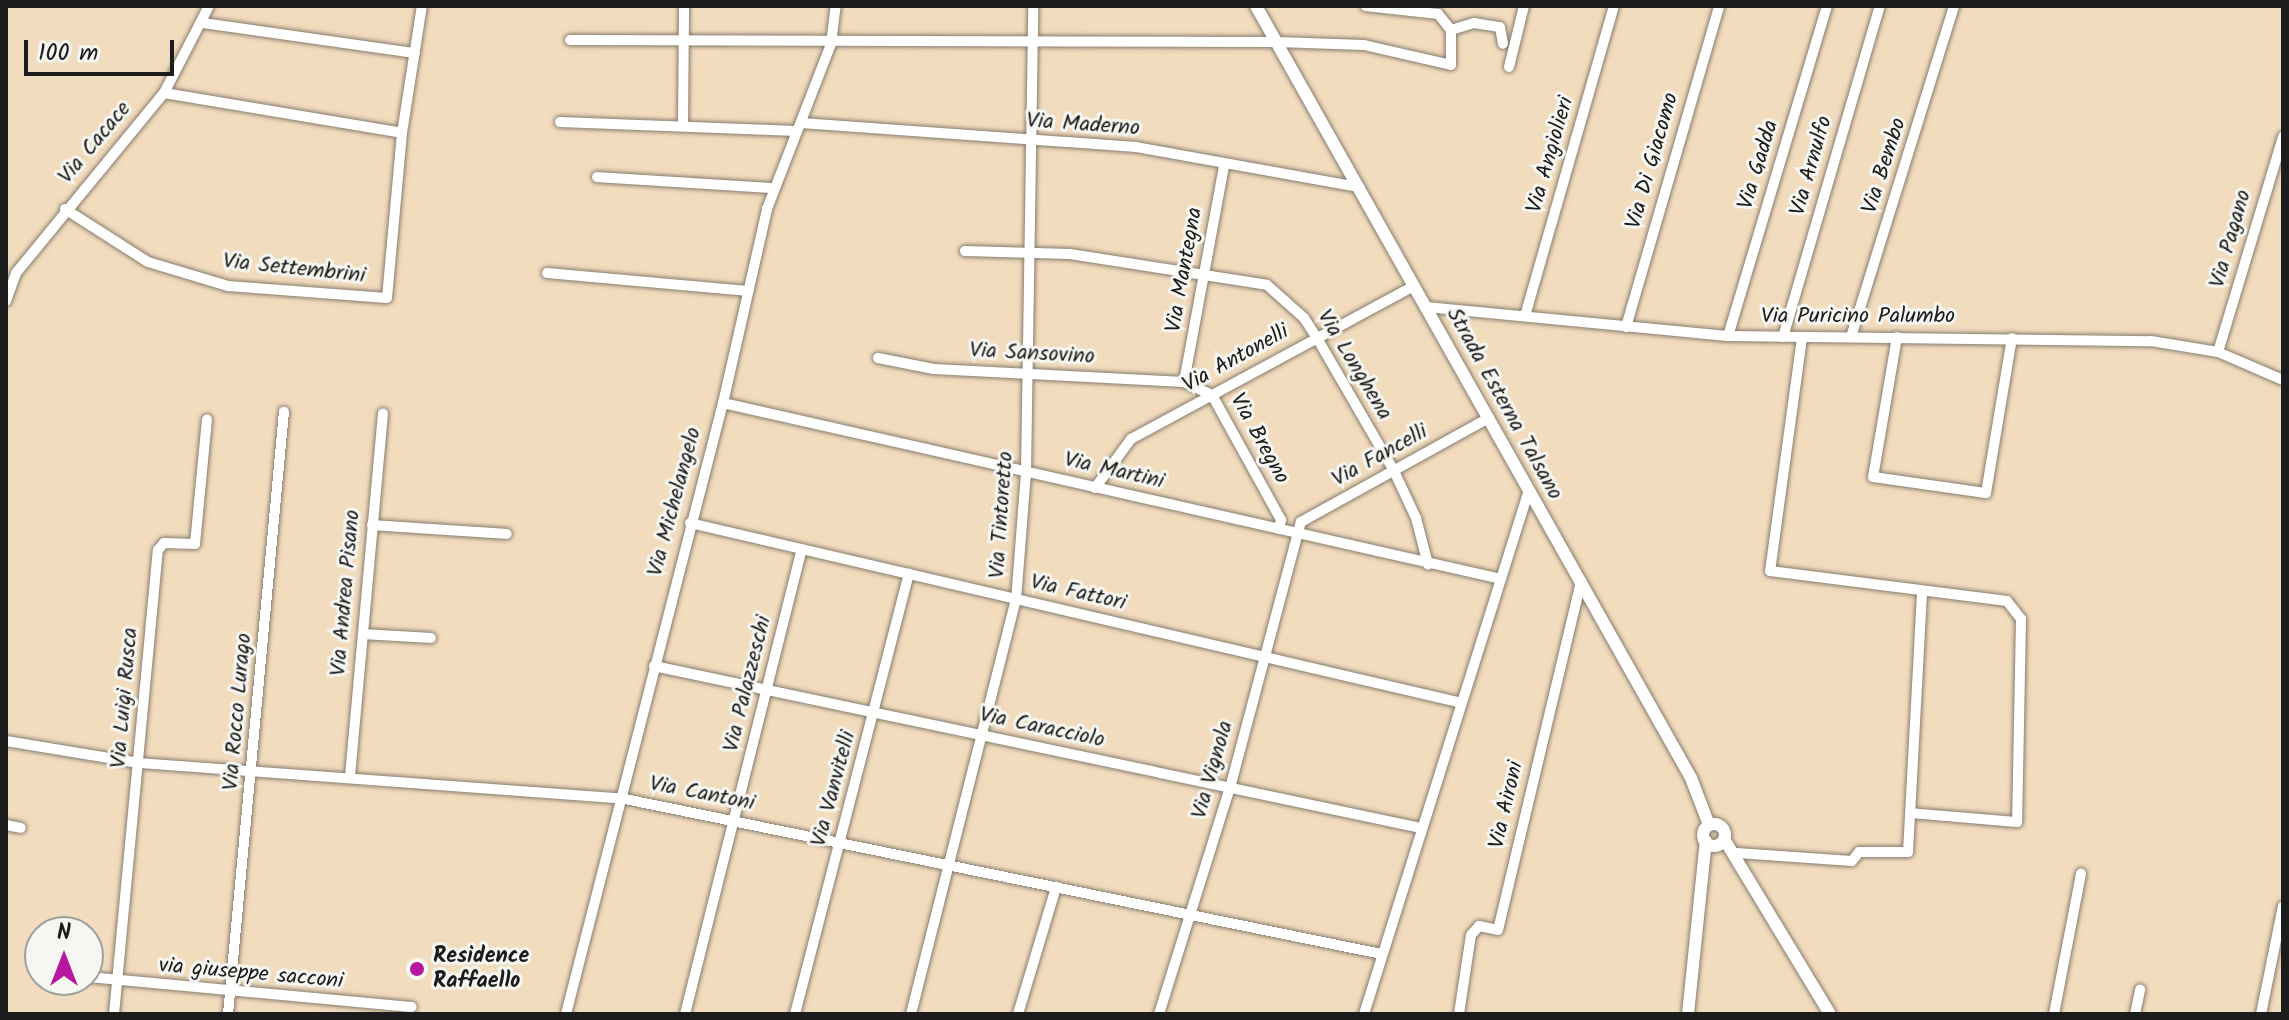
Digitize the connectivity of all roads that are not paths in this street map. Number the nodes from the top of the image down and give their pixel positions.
1 (209, 6) edge
2 (422, 6) edge
3 (684, 6) edge
4 (836, 6) edge
5 (1033, 6) edge
6 (1256, 6) edge
7 (1365, 6) edge
8 (1524, 6) edge
9 (1614, 6) edge
10 (1719, 6) edge
11 (1827, 6) edge
12 (1880, 6) edge
13 (1954, 6) edge
14 (203, 23) junction
15 (1451, 30) junction
16 (570, 40) dead end
17 (684, 41) junction
18 (1032, 42) junction
19 (1277, 42) junction
20 (831, 44) junction
21 (1503, 44) dead end
22 (415, 53) junction
23 (1509, 67) dead end
24 (164, 93) junction
25 (560, 122) dead end
26 (683, 126) junction
27 (799, 127) junction
28 (402, 133) junction
29 (2283, 137) edge
30 (1032, 141) junction
31 (1224, 166) junction
32 (597, 177) dead end
33 (1359, 187) junction
34 (774, 188) junction
35 (65, 209) junction
36 (965, 251) dead end
37 (1031, 252) junction
38 (547, 273) dead end
39 (1204, 275) junction
40 (1414, 286) junction
41 (748, 291) junction
42 (6, 301) edge
43 (1426, 307) junction
44 (1525, 316) junction
45 (1626, 327) junction
46 (1728, 336) junction
47 (1783, 337) junction
48 (1851, 337) junction
49 (1897, 337) junction
50 (1317, 338) junction
51 (1802, 338) junction
52 (2012, 338) junction
53 (2218, 352) junction
54 (878, 358) dead end
55 (1028, 374) junction
56 (2283, 380) edge
57 (1184, 382) junction
58 (1212, 395) junction
59 (723, 403) junction
60 (284, 412) dead end
61 (383, 413) dead end
62 (1489, 418) junction
63 (207, 420) dead end
64 (1394, 471) junction
65 (1026, 472) junction
66 (1095, 488) junction
67 (1529, 490) junction
68 (690, 523) junction
69 (372, 525) junction
70 (1279, 529) junction
71 (1296, 533) junction
72 (507, 534) dead end
73 (802, 549) junction
74 (1428, 564) junction
75 (909, 574) junction
76 (1497, 578) junction
77 (1581, 581) junction
78 (1922, 593) junction
79 (1016, 600) junction
80 (363, 634) junction
81 (431, 638) dead end
82 (1264, 657) junction
83 (654, 666) junction
84 (767, 689) junction
85 (1458, 702) junction
86 (875, 712) junction
87 (983, 736) junction
88 (6, 741) edge
89 (139, 763) junction
90 (254, 768) junction
91 (350, 776) junction
92 (1230, 788) junction
93 (620, 798) junction
94 (1910, 813) junction
95 (734, 821) junction
96 (6, 825) edge
97 (1709, 825) junction
98 (21, 828) dead end
99 (1421, 828) junction
100 (1724, 839) junction
101 (1706, 841) junction
102 (840, 842) junction
103 (1737, 853) junction
104 (950, 866) junction
105 (2081, 874) dead end
106 (1056, 887) junction
107 (2283, 906) edge
108 (1191, 914) junction
109 (1381, 954) junction
110 (104, 979) edge
111 (117, 981) junction
112 (2140, 990) dead end
113 (230, 994) junction
114 (412, 1007) dead end
115 (114, 1014) edge
116 (228, 1014) edge
117 (566, 1014) edge
118 (685, 1014) edge
119 (795, 1014) edge
120 (911, 1014) edge
121 (1018, 1014) edge
122 (1159, 1014) edge
123 (1364, 1014) edge
124 (1459, 1014) edge
125 (1688, 1014) edge
126 (1830, 1014) edge
127 (2054, 1014) edge
128 (2135, 1014) edge
129 (2261, 1014) edge

1 - 14 street, Via Cacace
2 - 22 street, Via Settembrini
3 - 17 street
4 - 20 street, Via Michelangelo
5 - 18 street, Via Tintoretto
6 - 19 street, Strada Esterna Talsano
7 - 15 street
8 - 23 street
9 - 44 street, Via Angiolieri
10 - 45 street, Via Di Giacomo
11 - 46 street, Via Gadda
12 - 47 street, Via Arnulfo
13 - 48 street, Via Bembo
14 - 22 street
14 - 24 street, Via Cacace
15 - 19 street
15 - 21 street
16 - 17 street
17 - 20 street
17 - 26 street
18 - 19 street
18 - 20 street
18 - 30 street, Via Tintoretto
19 - 33 street, Strada Esterna Talsano
20 - 27 street, Via Michelangelo
22 - 28 street, Via Settembrini
24 - 28 street
24 - 35 street, Via Cacace
25 - 26 street, Via Maderno
26 - 27 street, Via Maderno
27 - 30 street, Via Maderno
27 - 34 street, Via Michelangelo
28 - 35 street, Via Settembrini
29 - 53 street, Via Pagano
30 - 31 street, Via Maderno
30 - 37 street, Via Tintoretto
31 - 33 street, Via Maderno
31 - 39 street, Via Mantegna
32 - 34 street
33 - 40 street, Strada Esterna Talsano
34 - 41 street, Via Michelangelo
35 - 42 street, Via Cacace
36 - 37 street, Via Longhena
37 - 39 street, Via Longhena
37 - 55 street, Via Tintoretto
38 - 41 street
39 - 50 street, Via Longhena
39 - 57 street, Via Mantegna
40 - 43 street, Strada Esterna Talsano
40 - 50 street, Via Antonelli
41 - 59 street, Via Michelangelo
43 - 44 street, Via Puricino Palumbo
43 - 62 street, Strada Esterna Talsano
44 - 45 street, Via Puricino Palumbo
45 - 46 street, Via Puricino Palumbo
46 - 47 street, Via Puricino Palumbo
47 - 51 street, Via Puricino Palumbo
48 - 49 street, Via Puricino Palumbo
48 - 51 street, Via Puricino Palumbo
49 - 52 street, Via Puricino Palumbo
49 - 52 street
50 - 58 street, Via Antonelli
50 - 64 street, Via Longhena
51 - 78 street
52 - 53 street, Via Puricino Palumbo
53 - 56 street, Via Puricino Palumbo
54 - 55 street, Via Sansovino
55 - 57 street, Via Sansovino
55 - 65 street, Via Tintoretto
57 - 58 street, Via Bregno
58 - 66 street, Via Antonelli
58 - 70 street, Via Bregno
59 - 65 street, Via Martini
59 - 68 street, Via Michelangelo
60 - 90 street, Via Rocco Lurago
61 - 69 street, Via Andrea Pisano
62 - 64 street, Via Fancelli
62 - 67 street, Strada Esterna Talsano
63 - 89 street, Via Luigi Rusca
64 - 71 street, Via Fancelli
64 - 74 street, Via Longhena
65 - 66 street, Via Martini
65 - 79 street, Via Tintoretto
66 - 70 street, Via Martini
67 - 76 street
67 - 77 street, Strada Esterna Talsano
68 - 73 street, Via Fattori
68 - 83 street, Via Michelangelo
69 - 72 street
69 - 80 street, Via Andrea Pisano
70 - 71 street, Via Martini
71 - 74 street, Via Martini
71 - 82 street, Via Vignola
73 - 75 street, Via Fattori
73 - 84 street, Via Palazzeschi
74 - 76 street, Via Martini
75 - 79 street, Via Fattori
75 - 86 street, Via Vanvitelli
76 - 85 street
77 - 97 street, Strada Esterna Talsano
77 - 124 street, Via Aironi
78 - 94 street
78 - 94 street
79 - 82 street, Via Fattori
79 - 87 street, Via Tintoretto
80 - 81 street
80 - 91 street, Via Andrea Pisano
82 - 85 street, Via Fattori
82 - 92 street, Via Vignola
83 - 84 street, Via Caracciolo
83 - 93 street, Via Michelangelo
84 - 86 street, Via Caracciolo
84 - 95 street, Via Palazzeschi
85 - 99 street
86 - 87 street, Via Caracciolo
86 - 102 street, Via Vanvitelli
87 - 92 street, Via Caracciolo
87 - 104 street, Via Tintoretto
88 - 89 street, Via Cantoni
89 - 90 street, Via Cantoni
89 - 111 street, Via Luigi Rusca
90 - 91 street, Via Cantoni
90 - 113 street, Via Rocco Lurago
91 - 93 street, Via Cantoni
92 - 99 street, Via Caracciolo
92 - 108 street, Via Vignola
93 - 95 street, Via Cantoni
93 - 117 street, Via Michelangelo
94 - 103 street
95 - 102 street, Via Cantoni
95 - 118 street, Via Palazzeschi
96 - 98 street
97 - 100 street
97 - 101 street
99 - 109 street
100 - 101 street
100 - 103 street
101 - 125 street
102 - 104 street, Via Cantoni
102 - 119 street, Via Vanvitelli
103 - 126 street
104 - 106 street, Via Cantoni
104 - 120 street, Via Tintoretto
105 - 127 street
106 - 108 street, Via Cantoni
106 - 121 street
107 - 129 street
108 - 109 street, Via Cantoni
108 - 122 street, Via Vignola
109 - 123 street
110 - 111 street, via giuseppe sacconi
111 - 113 street, via giuseppe sacconi
111 - 115 street, Via Luigi Rusca
112 - 128 street
113 - 114 street, via giuseppe sacconi
113 - 116 street, Via Rocco Lurago

